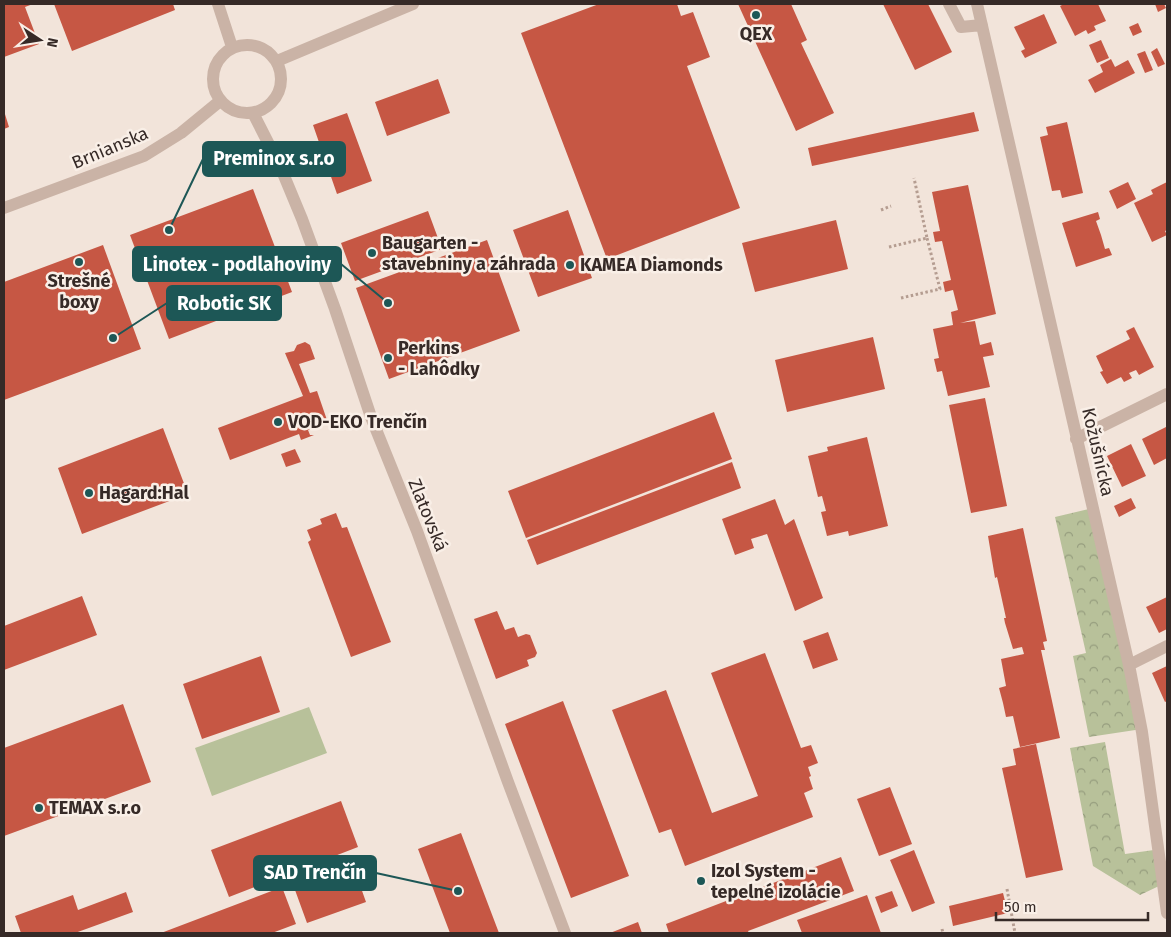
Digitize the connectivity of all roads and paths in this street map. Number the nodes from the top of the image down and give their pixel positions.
1 (218, 4) edge
2 (413, 4) edge
3 (949, 4) edge
4 (981, 5) edge
5 (982, 24) junction
6 (232, 47) junction
7 (277, 61) junction
8 (220, 101) junction
9 (253, 113) junction
10 (914, 178) dead end
11 (891, 206) dead end
12 (4, 208) edge
13 (881, 210) dead end
14 (927, 238) junction
15 (889, 247) dead end
16 (901, 298) dead end
17 (1167, 394) edge
18 (1076, 439) junction
19 (1167, 646) edge
20 (1129, 665) junction
21 (1166, 887) edge
22 (1007, 889) dead end
23 (1167, 913) edge
24 (565, 933) edge
25 (1015, 933) edge

1 - 6 street
2 - 7 street
3 - 5 street
4 - 5 street, Kožušnícka
5 - 18 street, Kožušnícka
6 - 7 street
6 - 8 street
7 - 9 street
8 - 9 street
8 - 12 street, Brnianska
9 - 24 street, Zlatovská
10 - 14 path
11 - 13 path
14 - 15 path
14 - 16 path
17 - 18 street
18 - 20 street, Kožušnícka
19 - 20 street
20 - 21 street, Kožušnícka
21 - 23 street, Kožušnícka
22 - 25 path

